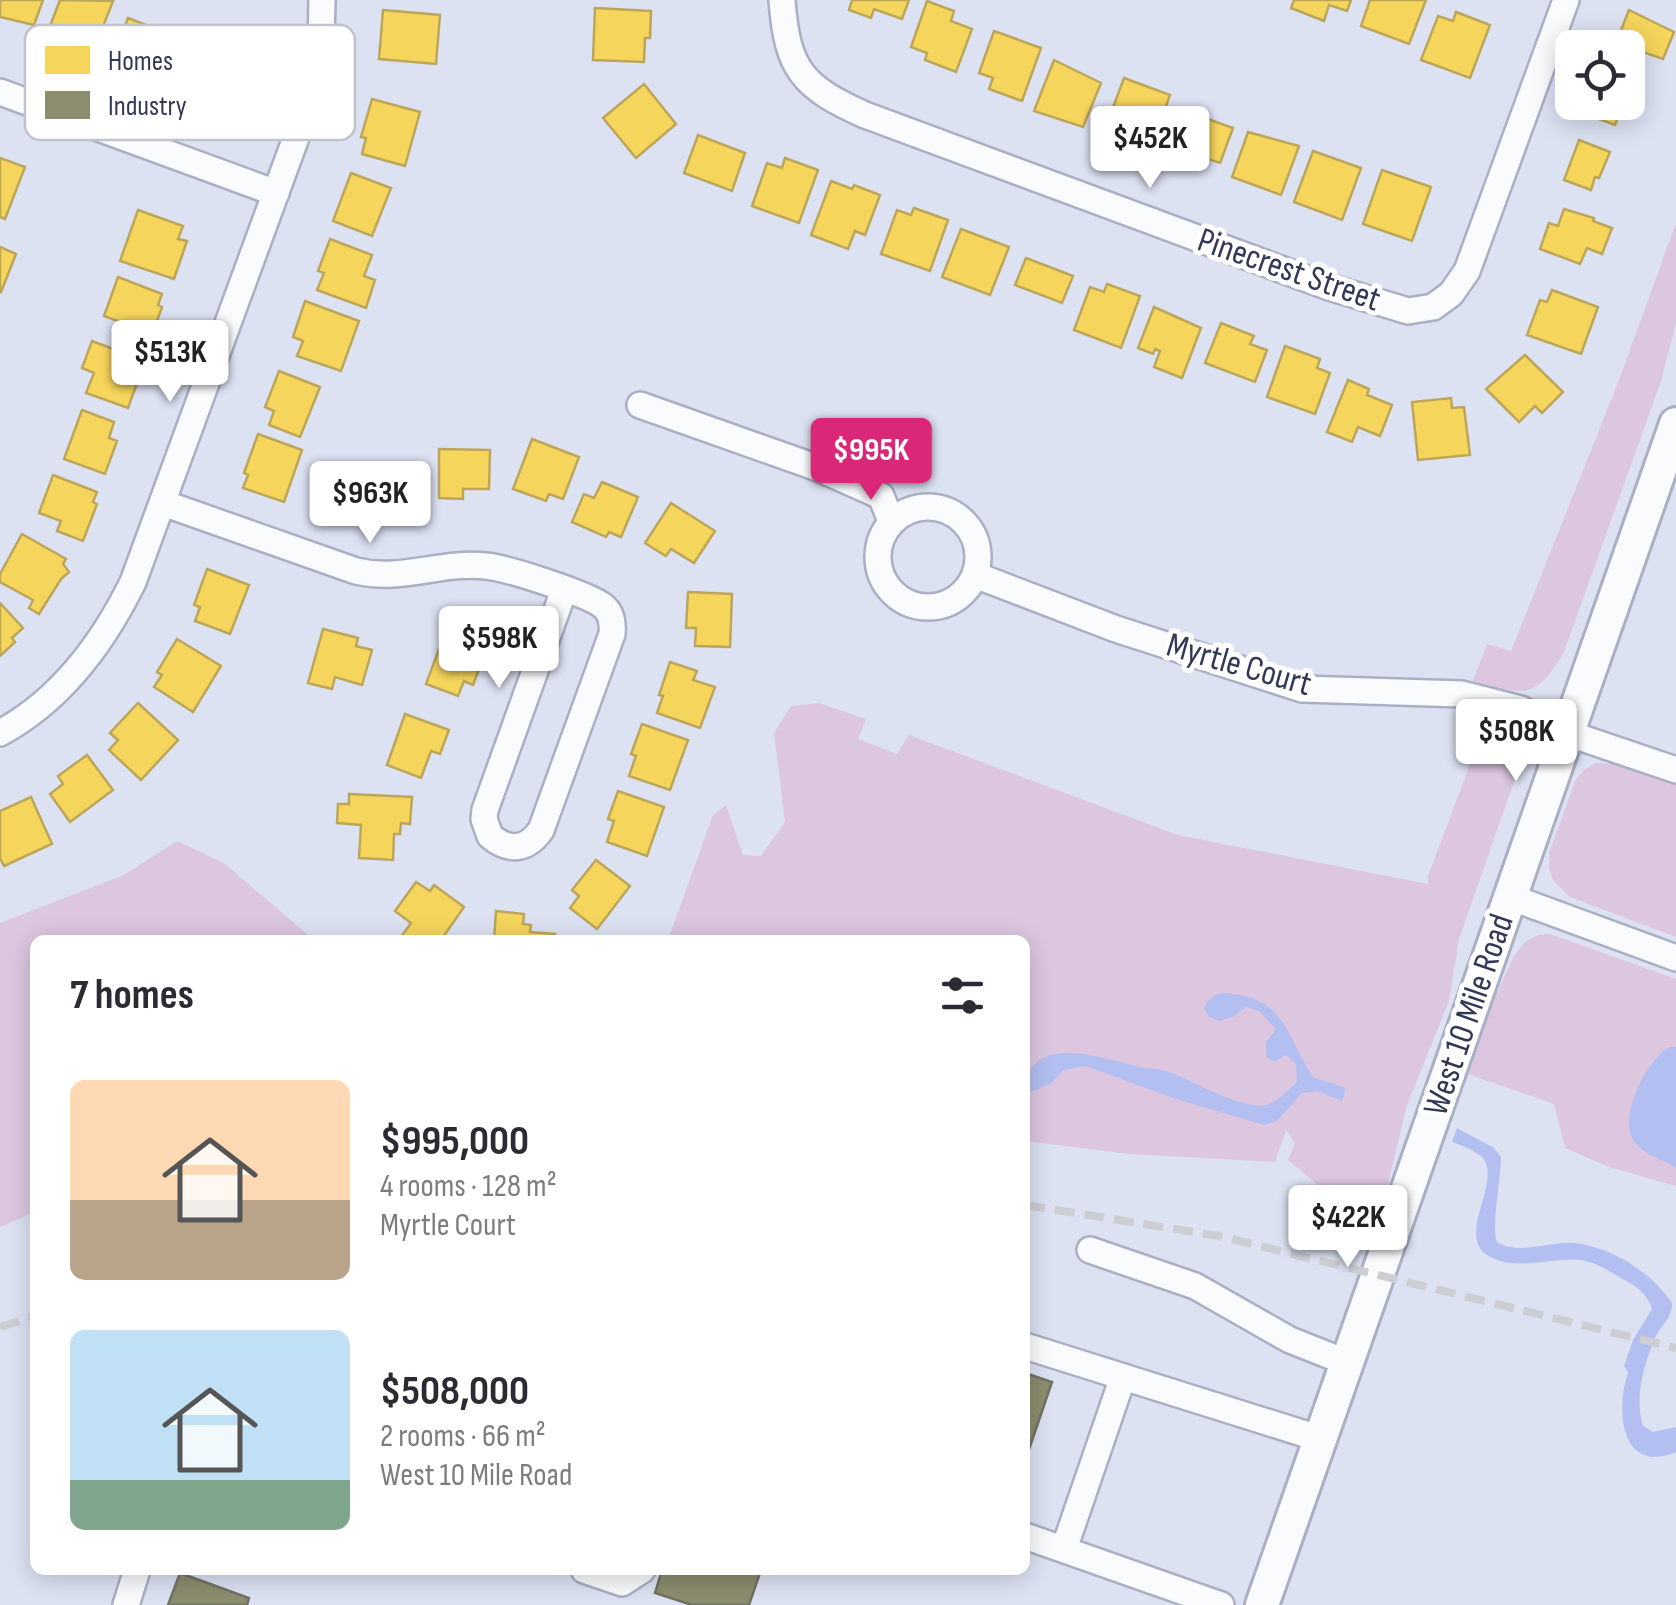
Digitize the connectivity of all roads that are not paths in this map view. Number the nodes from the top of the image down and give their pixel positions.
1 (322, 0) edge
2 (782, 0) edge
3 (1566, 0) edge
4 (321, 25) edge
5 (0, 92) edge
6 (25, 101) edge
7 (131, 140) edge
8 (294, 140) edge
9 (276, 193) junction
10 (640, 405) dead end
11 (1676, 424) edge
12 (163, 503) junction
13 (890, 522) junction
14 (975, 575) junction
15 (564, 590) junction
16 (0, 733) edge
17 (1566, 733) junction
18 (1676, 770) edge
19 (1510, 897) junction
20 (1676, 958) edge
21 (1090, 1250) dead end
22 (1030, 1348) edge
23 (1348, 1363) junction
24 (1123, 1377) junction
25 (1320, 1439) junction
26 (1030, 1538) edge
27 (1064, 1550) junction
28 (135, 1575) edge
29 (599, 1575) edge
30 (634, 1575) edge
31 (126, 1605) edge
32 (1221, 1605) edge
33 (1262, 1605) edge

1 - 4 street
2 - 3 street, Pinecrest Street
5 - 6 street
7 - 9 street
8 - 9 street
9 - 12 street
10 - 13 street
11 - 17 main road, West 10 Mile Road
12 - 15 street
12 - 16 street
13 - 14 street
13 - 14 street
14 - 17 street, Myrtle Court
15 - 15 street
17 - 18 street, Myrtle Court
17 - 19 main road, West 10 Mile Road
19 - 20 street
19 - 23 main road, West 10 Mile Road
21 - 23 street
22 - 24 street
23 - 25 main road, West 10 Mile Road
24 - 25 street
24 - 27 street
25 - 33 main road, West 10 Mile Road
26 - 27 street
27 - 32 street
28 - 31 street
29 - 30 street

